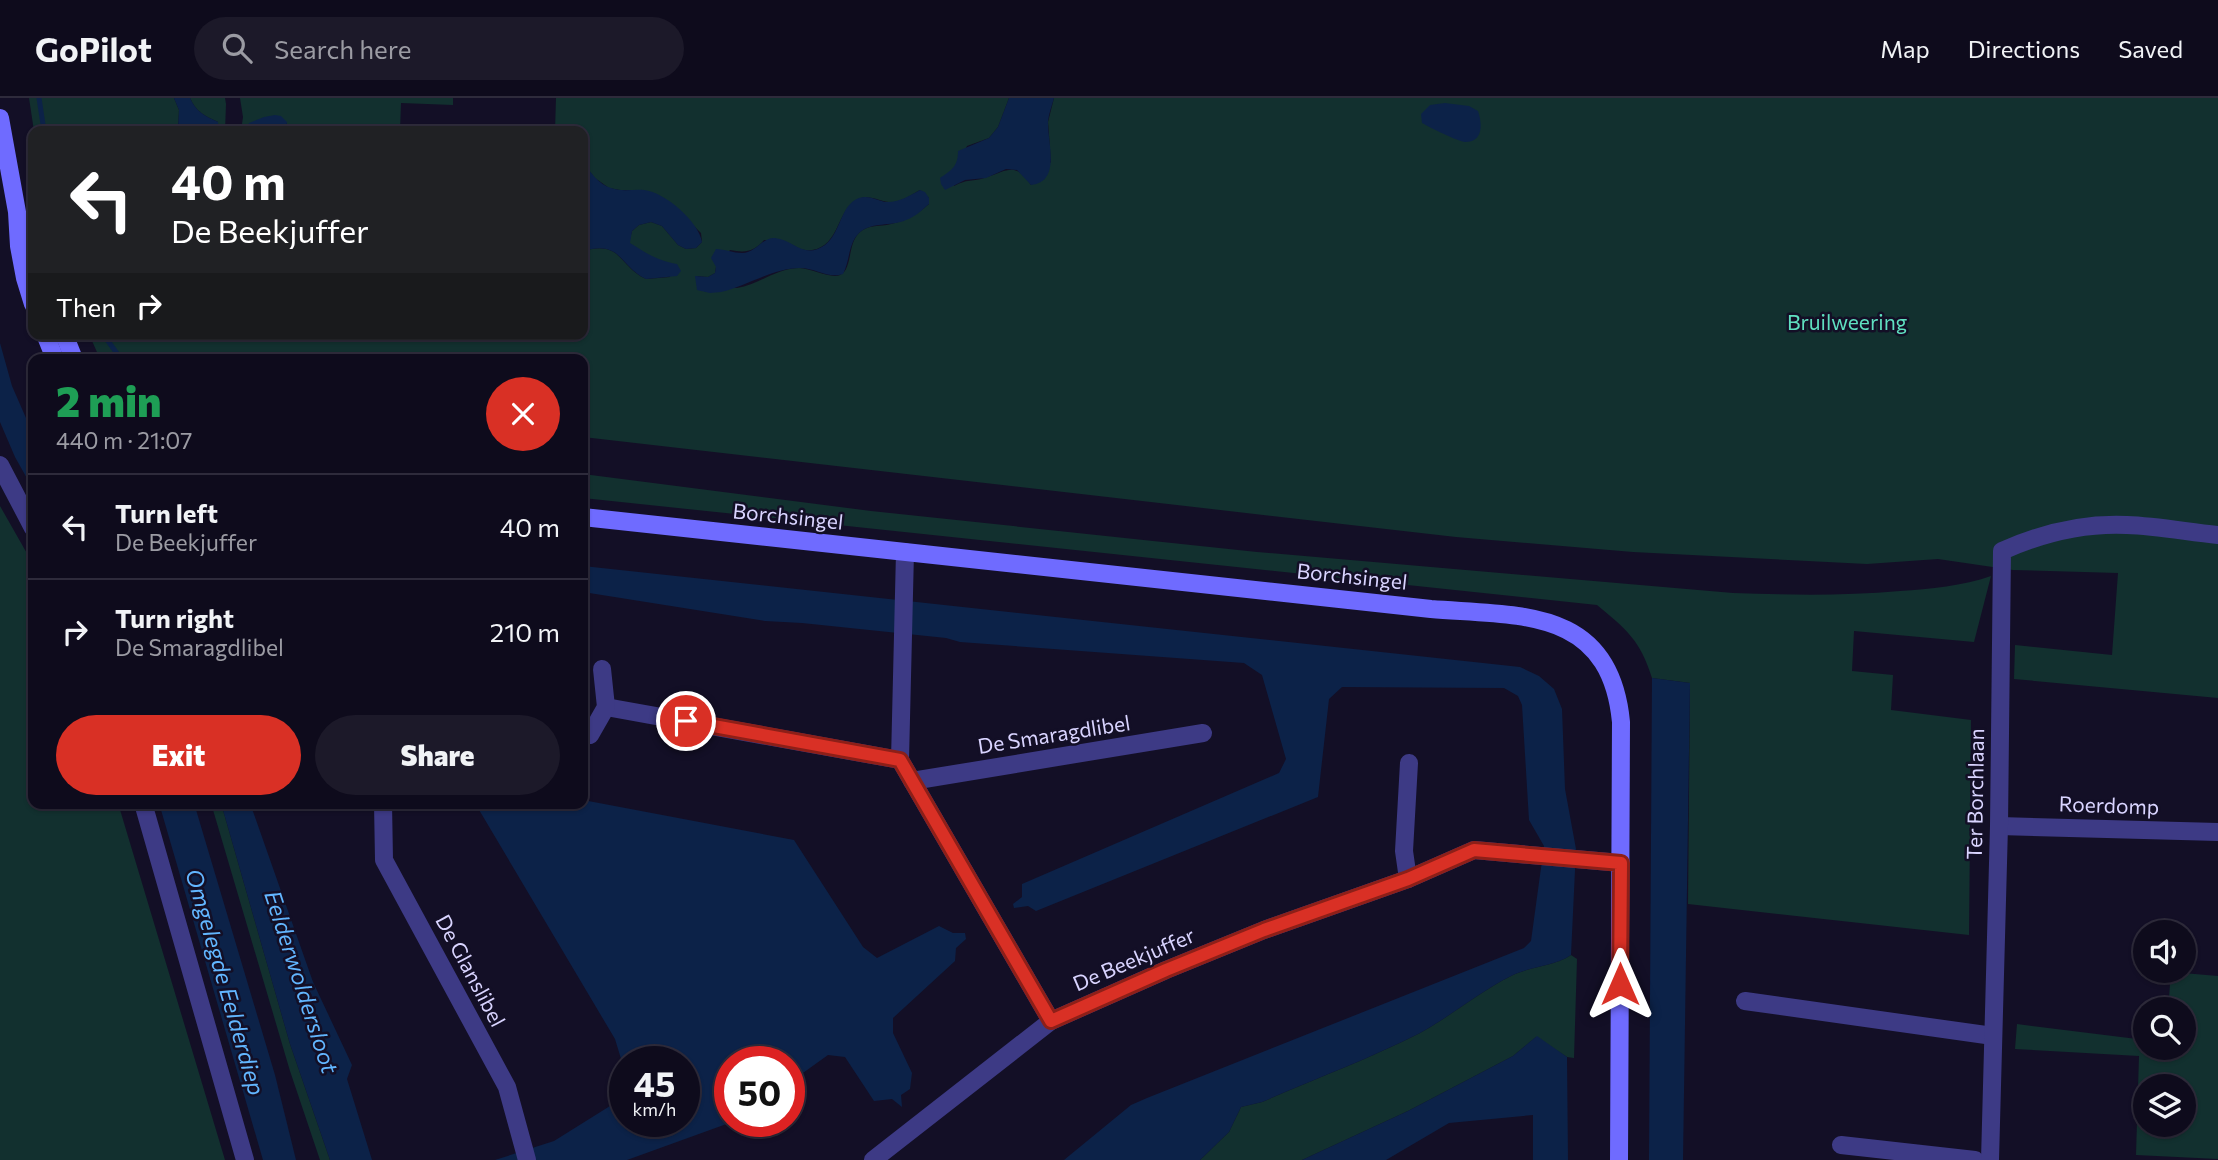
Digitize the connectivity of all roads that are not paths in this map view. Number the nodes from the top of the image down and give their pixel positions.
1 (0, 118) edge
2 (17, 212) junction
3 (28, 242) edge
4 (28, 288) edge
5 (0, 465) edge
6 (28, 518) edge
7 (588, 518) edge
8 (2218, 535) edge
9 (905, 552) junction
10 (602, 669) dead end
11 (606, 707) junction
12 (1203, 733) dead end
13 (590, 735) dead end
14 (900, 760) junction
15 (1409, 763) dead end
16 (912, 781) junction
17 (145, 809) edge
18 (383, 809) edge
19 (1999, 826) junction
20 (2218, 832) edge
21 (1621, 863) junction
22 (1408, 879) junction
23 (1745, 1001) dead end
24 (1051, 1021) junction
25 (1993, 1036) junction
26 (1841, 1145) dead end
27 (525, 1154) edge
28 (245, 1160) edge
29 (873, 1160) edge
30 (1619, 1160) edge
31 (1975, 1160) edge
32 (1990, 1160) edge

1 - 2 main road
2 - 3 main road
2 - 4 main road
5 - 6 street
7 - 9 main road, Borchsingel
8 - 19 street, Ter Borchlaan
9 - 14 street
9 - 21 main road, Borchsingel
10 - 11 street
11 - 13 street
11 - 14 street
12 - 16 street, De Smaragdlibel
14 - 16 street
15 - 22 street
16 - 24 street
17 - 28 street
18 - 27 street, De Glanslibel
19 - 20 street, Roerdomp
19 - 25 street, Ter Borchlaan
21 - 22 street, De Beekjuffer
21 - 30 main road, Borchsingel
22 - 24 street, De Beekjuffer
23 - 25 street
24 - 29 street, De Beekjuffer
25 - 32 street, Ter Borchlaan
26 - 31 street

